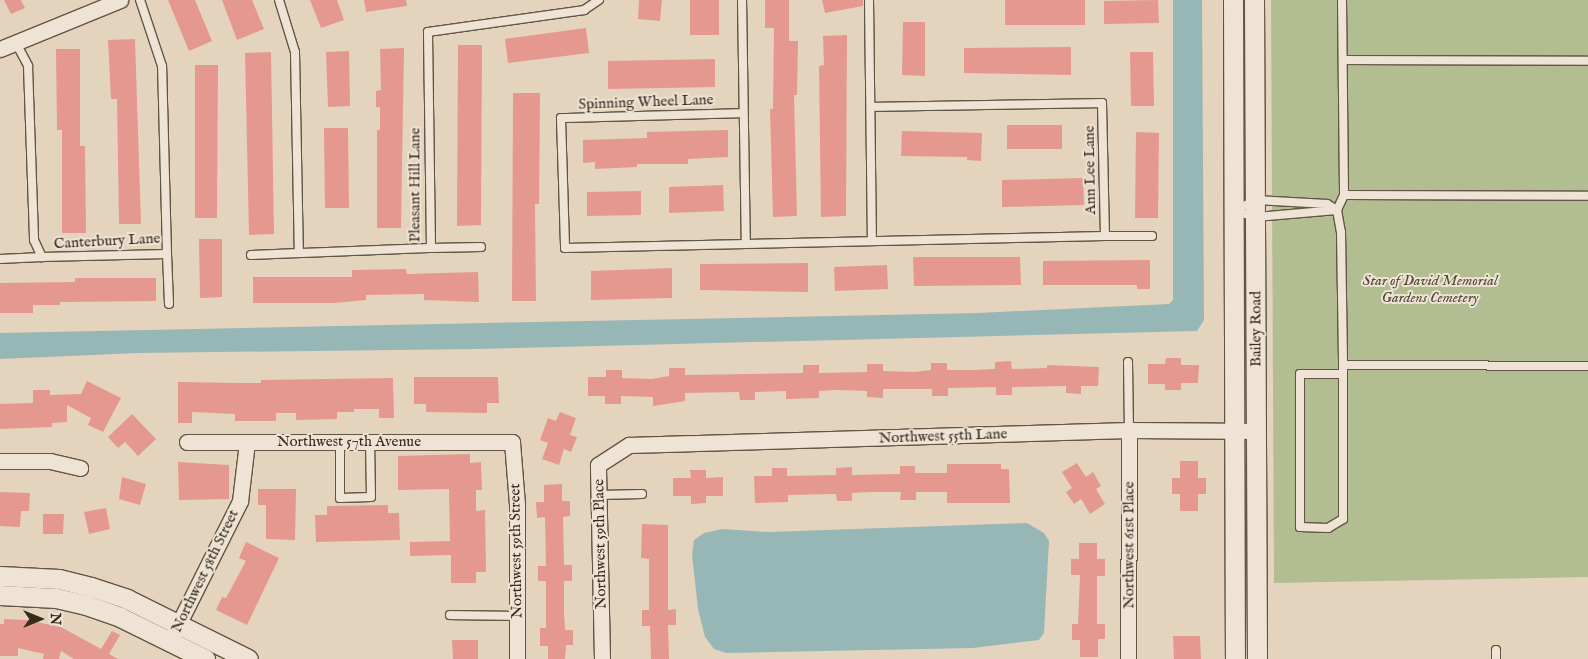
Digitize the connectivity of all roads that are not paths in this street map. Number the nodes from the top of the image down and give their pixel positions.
1 (120, 0) edge
2 (140, 0) edge
3 (279, 0) edge
4 (599, 0) edge
5 (742, 0) edge
6 (869, 0) edge
7 (1233, 0) edge
8 (1254, 0) edge
9 (1342, 0) edge
10 (16, 43) junction
11 (0, 49) edge
12 (1343, 60) junction
13 (1588, 61) edge
14 (871, 107) junction
15 (743, 113) junction
16 (1344, 195) junction
17 (1588, 196) edge
18 (1256, 209) junction
19 (1337, 210) junction
20 (1234, 211) junction
21 (1105, 236) junction
22 (1152, 236) dead end
23 (830, 241) joint
24 (872, 241) junction
25 (746, 243) junction
26 (481, 247) dead end
27 (431, 248) junction
28 (299, 253) junction
29 (167, 254) junction
30 (252, 255) dead end
31 (42, 258) junction
32 (0, 260) edge
33 (169, 304) dead end
34 (1128, 362) dead end
35 (1343, 365) junction
36 (1588, 366) edge
37 (1343, 374) junction
38 (1130, 430) junction
39 (1234, 431) junction
40 (1256, 431) junction
41 (187, 442) dead end
42 (247, 442) junction
43 (340, 442) junction
44 (370, 442) junction
45 (512, 442) joint
46 (629, 445) joint
47 (0, 461) edge
48 (80, 468) dead end
49 (642, 494) dead end
50 (599, 495) junction
51 (0, 576) edge
52 (0, 595) edge
53 (450, 615) dead end
54 (517, 616) junction
55 (178, 624) junction
56 (170, 641) junction
57 (1496, 650) dead end
58 (205, 659) edge
59 (248, 659) edge
60 (518, 659) edge
61 (602, 659) edge
62 (1128, 659) edge
63 (1235, 659) edge
64 (1257, 659) edge
65 (1496, 659) edge

1 - 10 street
2 - 29 lane, Canterbury Lane
3 - 28 lane
4 - 27 lane, Pleasant Hill Lane
5 - 15 lane
6 - 14 lane
7 - 20 street, Bailey Road
8 - 18 street, Bailey Road
9 - 12 lane
10 - 11 street
10 - 31 lane, Canterbury Lane
12 - 13 lane
12 - 16 lane
14 - 21 lane, Ann Lee Lane
14 - 24 lane
15 - 25 lane
15 - 25 lane, Spinning Wheel Lane
16 - 17 lane
16 - 19 lane
18 - 19 lane
18 - 19 lane
18 - 20 lane
18 - 20 lane
18 - 40 street, Bailey Road
19 - 35 lane
20 - 39 street, Bailey Road
21 - 22 lane
21 - 24 lane, Ann Lee Lane
23 - 24 lane, Ann Lee Lane
23 - 25 lane, Spinning Wheel Lane
26 - 27 lane
27 - 28 lane, Pleasant Hill Lane
28 - 30 lane, Pleasant Hill Lane
29 - 31 lane, Canterbury Lane
29 - 33 lane
31 - 32 lane
34 - 38 lane
35 - 36 lane
35 - 37 lane
37 - 37 lane
38 - 39 street, Northwest 55th Lane
38 - 46 street, Northwest 55th Lane
38 - 62 street, Northwest 61st Place
39 - 40 street, Northwest 55th Lane
39 - 63 street, Bailey Road
40 - 64 street, Bailey Road
41 - 42 street, Northwest 57th Avenue
42 - 43 street, Northwest 57th Avenue
42 - 55 street, Northwest 58th Street
43 - 44 street, Northwest 57th Avenue
43 - 44 lane
44 - 45 street, Northwest 57th Avenue
45 - 54 street, Northwest 59th Street
46 - 50 street, Northwest 59th Place
47 - 48 street
49 - 50 lane
50 - 61 street, Northwest 59th Place
51 - 55 street
52 - 56 street
53 - 54 lane
54 - 60 street, Northwest 59th Street
55 - 56 street, Northwest 58th Street
55 - 59 street
56 - 58 street
57 - 65 lane

